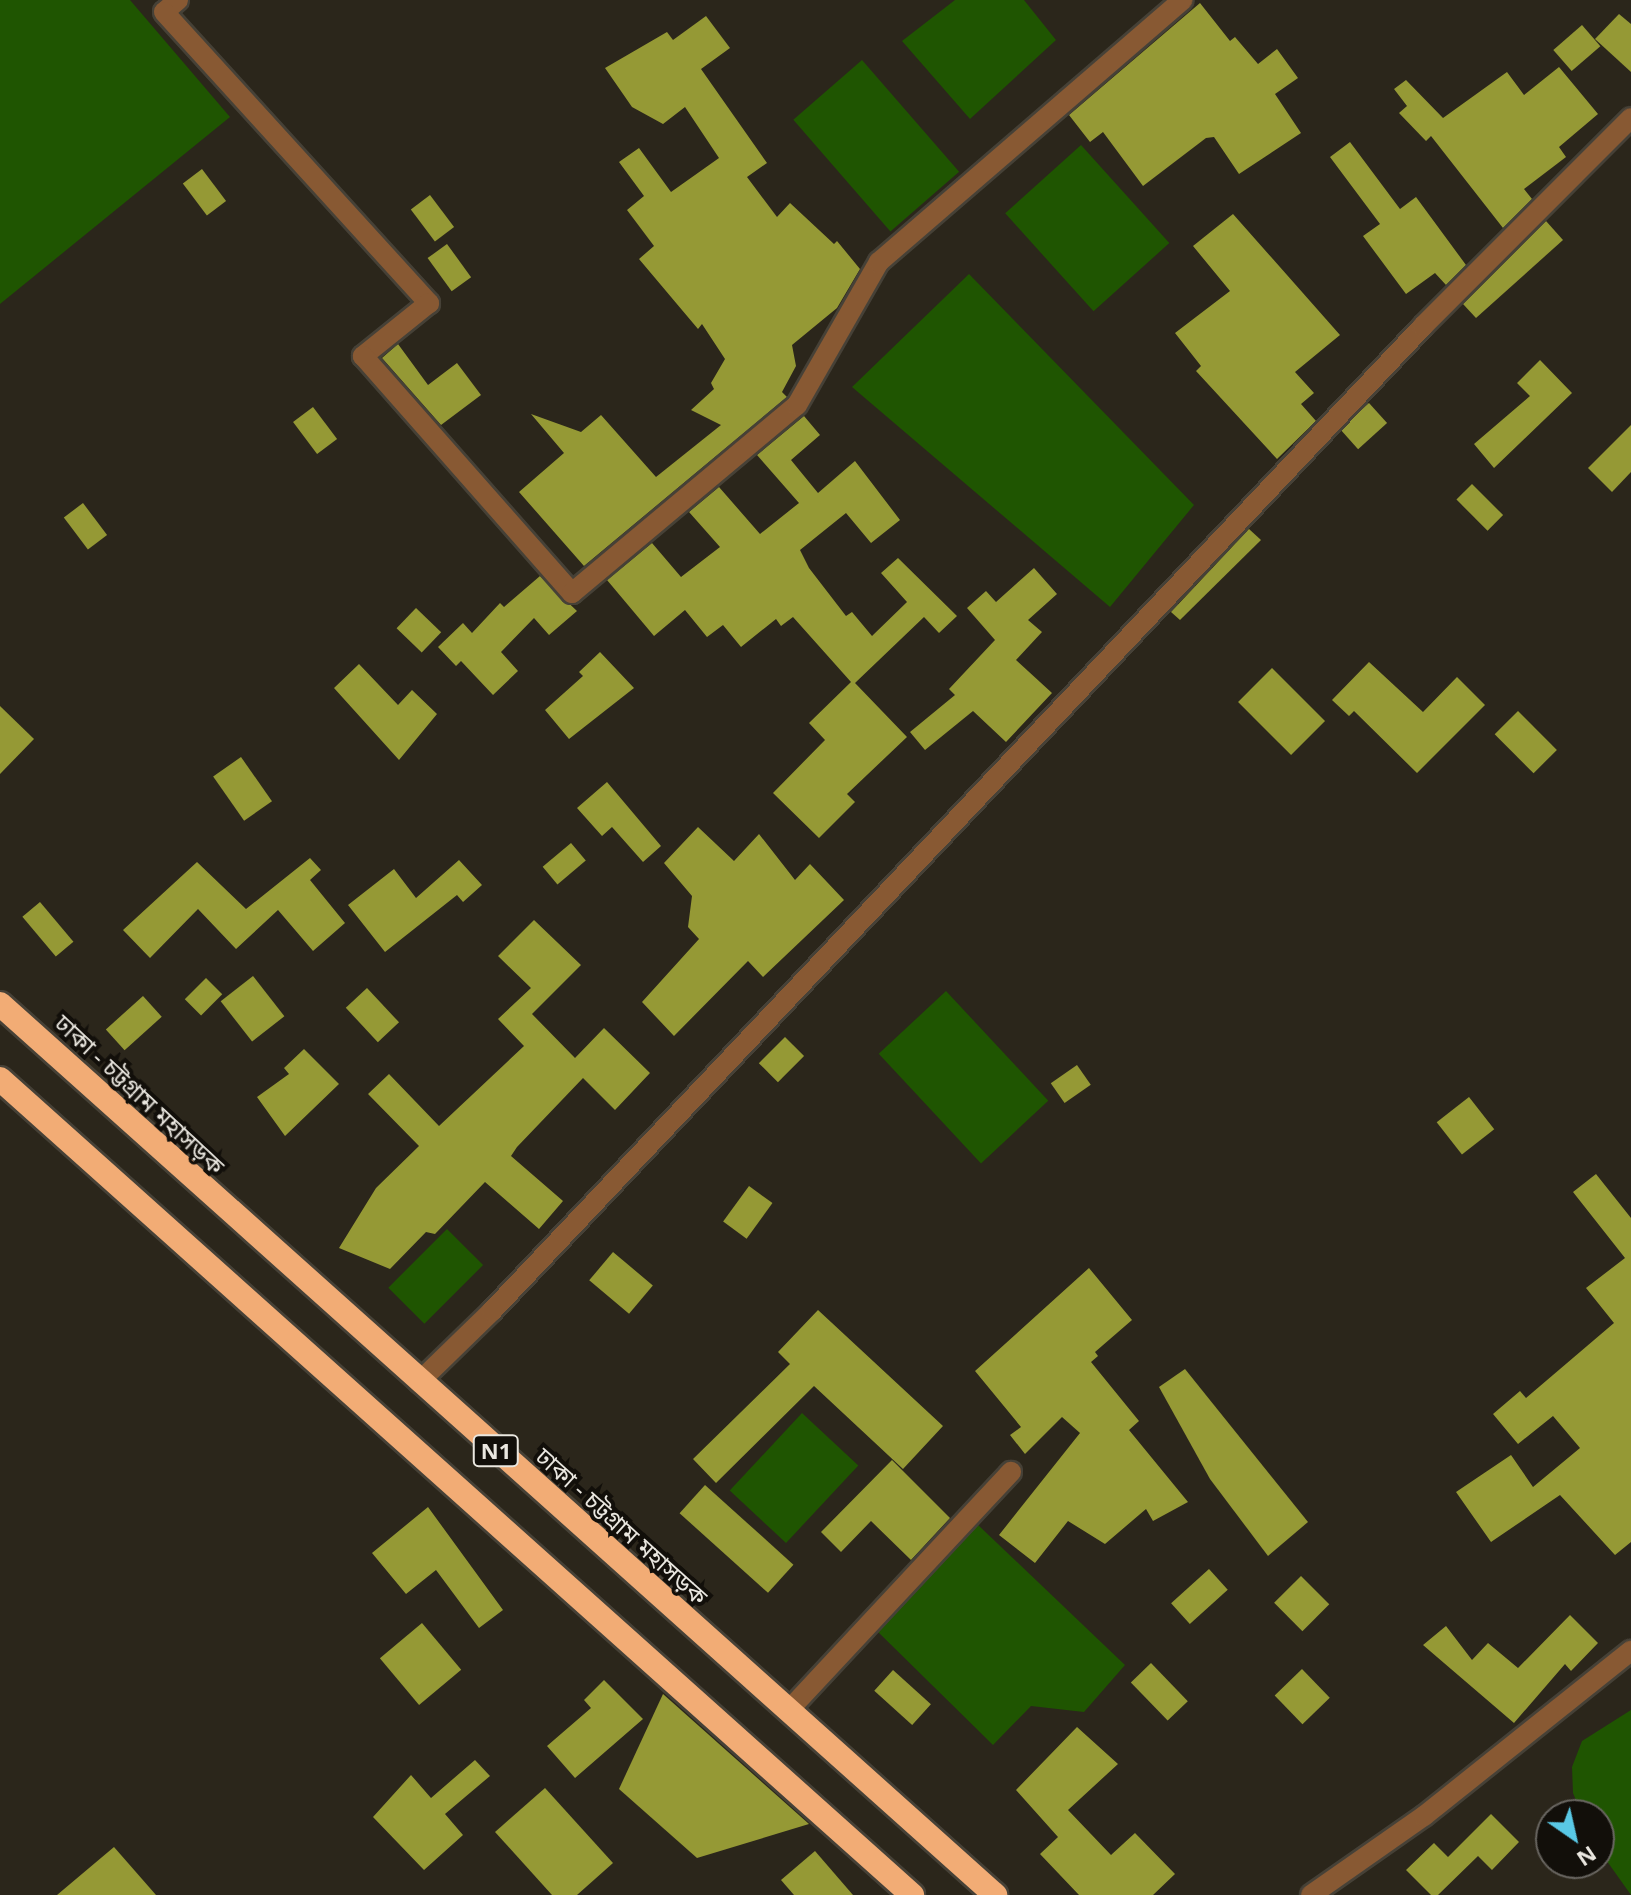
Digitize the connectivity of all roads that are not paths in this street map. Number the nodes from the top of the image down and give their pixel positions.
1 (178, 0) edge
2 (1182, 0) edge
3 (1631, 118) edge
4 (0, 1004) edge
5 (0, 1079) edge
6 (419, 1382) junction
7 (1011, 1472) dead end
8 (1631, 1651) edge
9 (788, 1711) junction
10 (912, 1895) edge
11 (995, 1895) edge
12 (1311, 1895) edge

1 - 2 street
3 - 6 street
4 - 6 highway, ঢাকা - চট্টগ্রাম মহাসড়ক / N1
5 - 10 highway, N1
6 - 9 highway, ঢাকা - চট্টগ্রাম মহাসড়ক / N1
7 - 9 street
8 - 12 street
9 - 11 highway, ঢাকা - চট্টগ্রাম মহাসড়ক / N1

